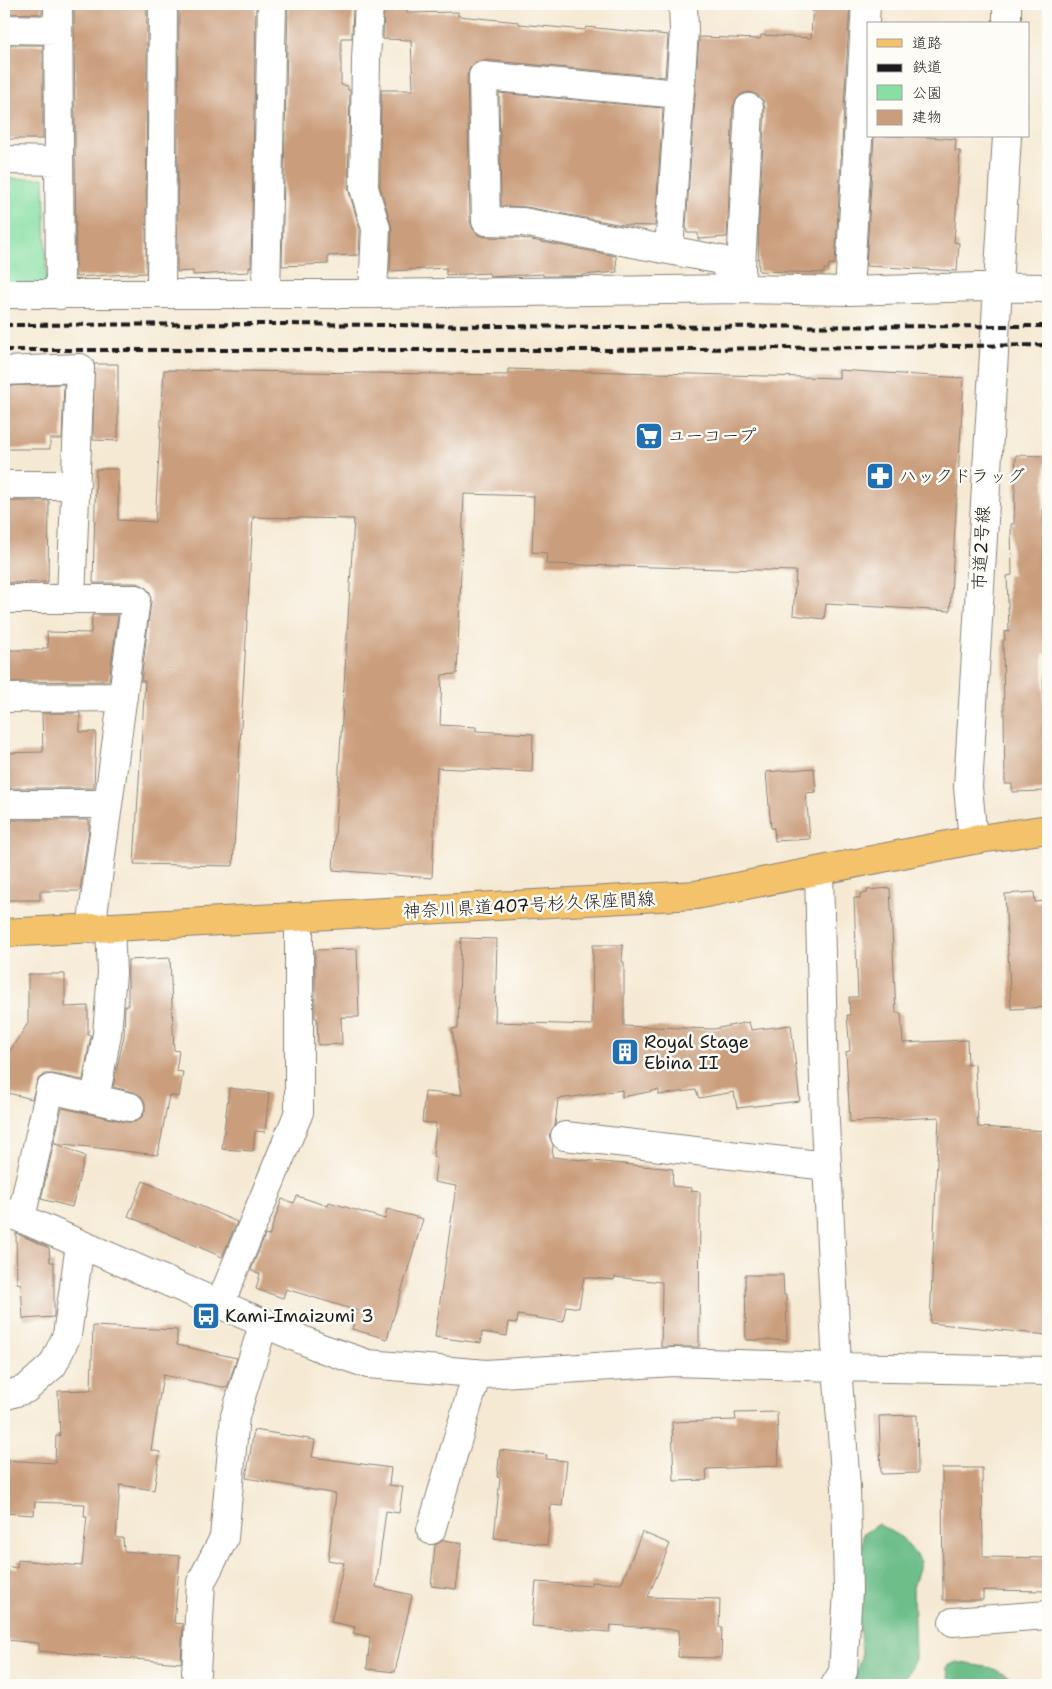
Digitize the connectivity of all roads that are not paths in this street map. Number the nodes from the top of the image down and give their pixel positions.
1 (162, 4) edge
2 (272, 4) edge
3 (369, 4) edge
4 (683, 4) edge
5 (866, 4) edge
6 (1007, 4) edge
7 (58, 17) edge
8 (1007, 22) edge
9 (4, 29) edge
10 (678, 94) junction
11 (749, 108) dead end
12 (1007, 138) edge
13 (4, 160) edge
14 (58, 160) junction
15 (669, 249) junction
16 (998, 288) junction
17 (1048, 288) edge
18 (740, 289) junction
19 (849, 291) junction
20 (4, 294) edge
21 (161, 294) junction
22 (266, 294) junction
23 (373, 294) junction
24 (60, 295) junction
25 (4, 371) edge
26 (4, 485) edge
27 (76, 486) junction
28 (71, 599) junction
29 (4, 600) edge
30 (123, 696) junction
31 (4, 698) edge
32 (4, 804) edge
33 (108, 804) junction
34 (1048, 829) edge
35 (973, 840) junction
36 (818, 872) junction
37 (299, 917) junction
38 (101, 928) junction
39 (4, 934) edge
40 (95, 1099) junction
41 (130, 1107) dead end
42 (565, 1136) dead end
43 (827, 1166) junction
44 (12, 1215) edge
45 (80, 1245) junction
46 (220, 1304) junction
47 (264, 1322) junction
48 (837, 1367) junction
49 (1048, 1371) edge
50 (476, 1373) junction
51 (4, 1396) edge
52 (431, 1530) dead end
53 (1048, 1615) edge
54 (952, 1622) dead end
55 (196, 1673) dead end
56 (835, 1685) edge

1 - 21 street
2 - 22 street
3 - 23 street
4 - 10 street
5 - 19 street
6 - 8 street
7 - 9 street
7 - 14 street
10 - 15 street
10 - 15 street
11 - 18 street
12 - 16 street, 市道2号線
13 - 14 street
14 - 24 street
15 - 18 street
16 - 17 street
16 - 19 street
16 - 35 street, 市道2号線
18 - 19 street
18 - 23 street
20 - 24 street
21 - 22 street
21 - 24 street
22 - 23 street
25 - 27 street
26 - 27 street
27 - 28 street
28 - 29 street
28 - 30 street
30 - 31 street
30 - 33 street
32 - 33 street
33 - 38 street
34 - 35 main road, 神奈川県道407号杉久保座間線
35 - 36 main road, 神奈川県道407号杉久保座間線
36 - 37 main road, 神奈川県道407号杉久保座間線
36 - 43 street
37 - 38 main road, 神奈川県道407号杉久保座間線
37 - 46 street
38 - 39 main road, 神奈川県道407号杉久保座間線
38 - 40 street
40 - 41 street
40 - 44 street
42 - 43 street
43 - 48 street
44 - 45 street
45 - 46 street
45 - 51 street
46 - 47 street
47 - 50 street
47 - 55 street
48 - 49 street
48 - 50 street
48 - 56 street
50 - 52 street
53 - 54 street

